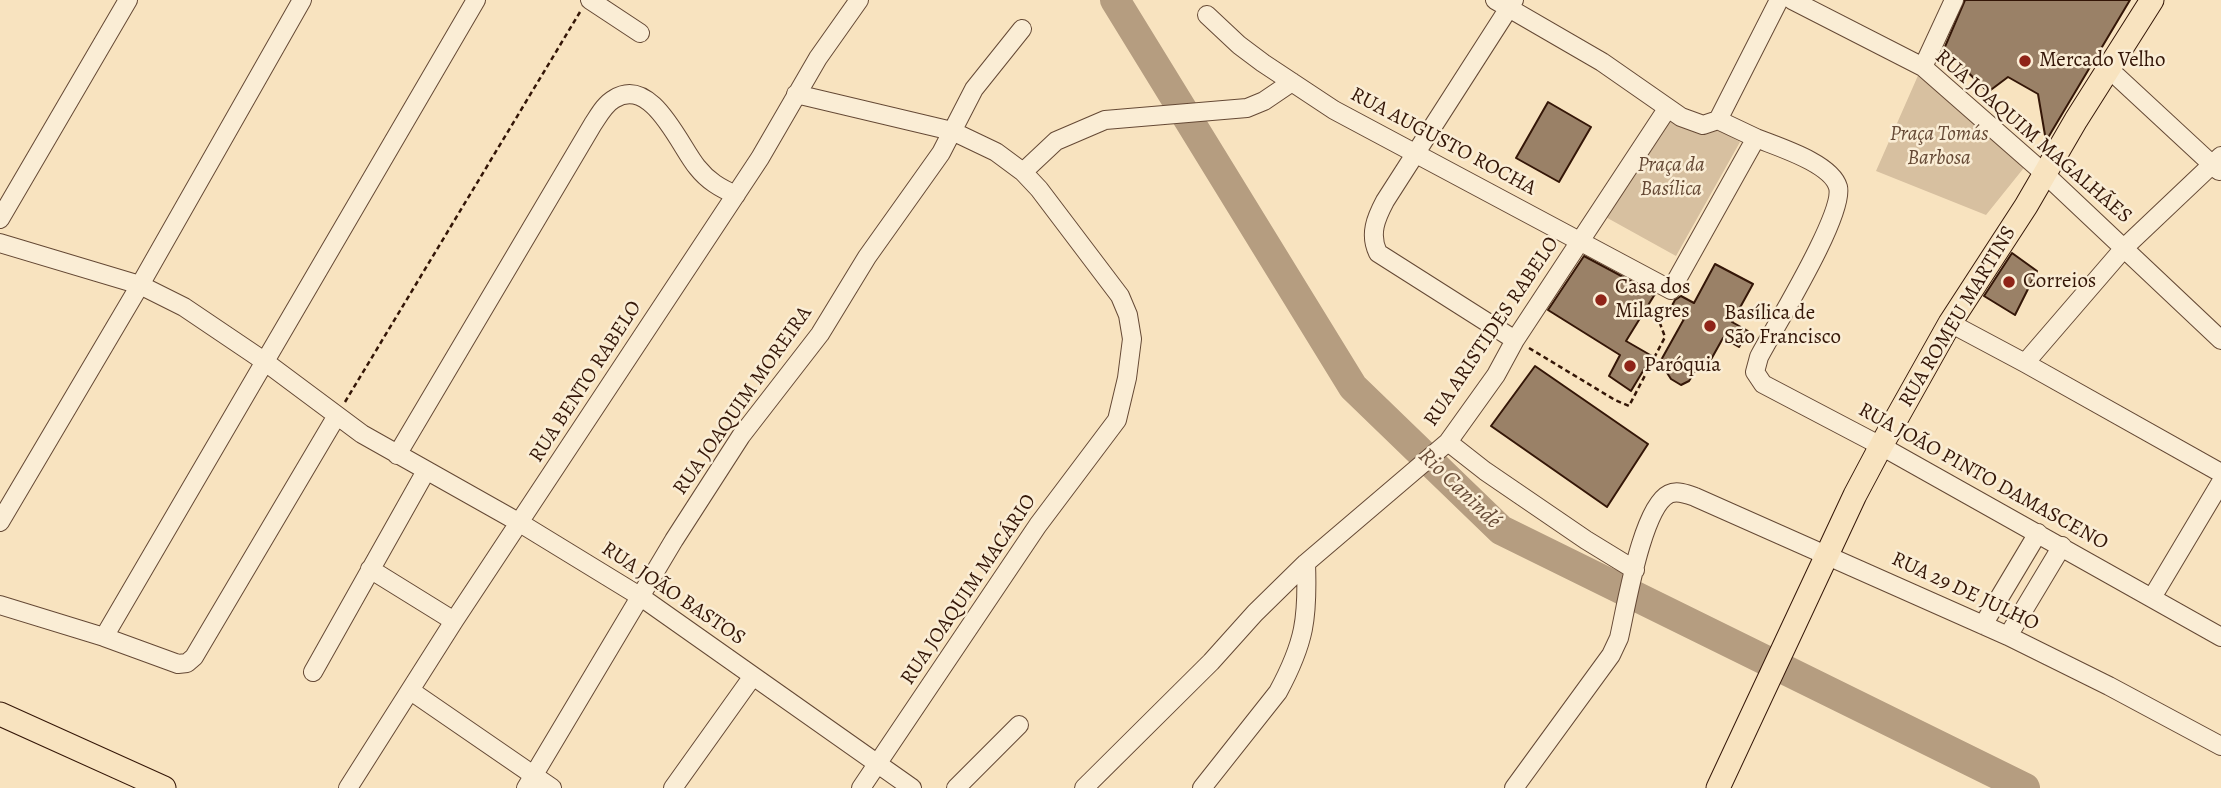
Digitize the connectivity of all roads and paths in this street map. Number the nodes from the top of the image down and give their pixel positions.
1 (128, 0) edge
2 (302, 0) edge
3 (476, 0) edge
4 (859, 0) edge
5 (1779, 0) edge
6 (1792, 0) edge
7 (1954, 0) edge
8 (2152, 0) edge
9 (1506, 3) edge
10 (585, 6) edge
11 (1207, 15) dead end
12 (1022, 29) dead end
13 (640, 33) dead end
14 (1923, 67) junction
15 (2109, 69) junction
16 (1292, 82) junction
17 (796, 94) junction
18 (1667, 109) junction
19 (1718, 120) junction
20 (951, 131) junction
21 (1756, 138) junction
22 (1416, 152) junction
23 (2218, 165) edge
24 (1023, 172) junction
25 (2045, 174) junction
26 (736, 195) junction
27 (0, 219) edge
28 (1580, 241) junction
29 (0, 243) edge
30 (2125, 247) junction
31 (140, 285) junction
32 (1671, 290) junction
33 (1950, 323) junction
34 (1515, 340) junction
35 (2221, 340) edge
36 (264, 361) junction
37 (2025, 363) junction
38 (336, 417) junction
39 (1881, 446) junction
40 (1442, 448) junction
41 (397, 455) junction
42 (426, 471) junction
43 (2221, 473) edge
44 (2221, 482) edge
45 (0, 522) edge
46 (520, 523) junction
47 (2038, 533) junction
48 (2062, 546) junction
49 (1828, 555) junction
50 (1306, 563) junction
51 (370, 569) junction
52 (1634, 575) junction
53 (2153, 596) junction
54 (641, 597) junction
55 (0, 605) edge
56 (454, 621) junction
57 (1983, 625) junction
58 (2008, 636) junction
59 (104, 637) junction
60 (2221, 637) edge
61 (313, 672) dead end
62 (753, 676) junction
63 (411, 691) junction
64 (0, 714) edge
65 (1019, 725) dead end
66 (2221, 746) edge
67 (877, 763) junction
68 (530, 782) edge
69 (164, 788) edge
70 (348, 788) edge
71 (552, 788) edge
72 (673, 788) edge
73 (861, 788) edge
74 (912, 788) edge
75 (956, 788) edge
76 (1084, 788) edge
77 (1202, 788) edge
78 (1514, 788) edge
79 (1718, 788) edge

1 - 27 street
2 - 31 street
3 - 36 street
4 - 17 street, RUA BENTO RABELO
5 - 19 street
6 - 14 street, RUA JOAQUIM MAGALHÃES
7 - 14 street
8 - 15 main road, RUA ROMEU MARTINS
9 - 18 street
9 - 22 street
10 - 13 street
10 - 38 path
11 - 16 street, RUA AUGUSTO ROCHA
12 - 20 street, RUA JOAQUIM MOREIRA
14 - 25 street, RUA JOAQUIM MAGALHÃES
15 - 23 street
15 - 25 main road, RUA ROMEU MARTINS
16 - 22 street, RUA AUGUSTO ROCHA
16 - 24 street
17 - 20 street
17 - 26 street, RUA BENTO RABELO
18 - 19 street
18 - 28 street, RUA ARISTIDES RABELO
19 - 21 street
20 - 24 street
20 - 54 street, RUA JOAQUIM MOREIRA
21 - 32 street
21 - 39 street, RUA JOÃO PINTO DAMASCENO
22 - 28 street, RUA AUGUSTO ROCHA
22 - 34 street
23 - 30 street
24 - 67 street, RUA JOAQUIM MACÁRIO
25 - 30 street, RUA JOAQUIM MAGALHÃES
25 - 33 main road, RUA ROMEU MARTINS
26 - 41 street
26 - 46 street, RUA BENTO RABELO
28 - 32 street, RUA AUGUSTO ROCHA
28 - 34 street, RUA ARISTIDES RABELO
29 - 31 street, RUA JOÃO BASTOS
30 - 35 street, RUA JOAQUIM MAGALHÃES
30 - 37 street
31 - 36 street, RUA JOÃO BASTOS
31 - 45 street
32 - 34 path
33 - 37 street
33 - 39 main road, RUA ROMEU MARTINS
34 - 40 street, RUA ARISTIDES RABELO
36 - 38 street, RUA JOÃO BASTOS
36 - 59 street
37 - 43 street
38 - 41 street, RUA JOÃO BASTOS
38 - 59 street
39 - 47 street, RUA JOÃO PINTO DAMASCENO
39 - 49 main road, RUA ROMEU MARTINS
40 - 50 street, RUA ARISTIDES RABELO
40 - 52 street
41 - 42 street, RUA JOÃO BASTOS
42 - 46 street, RUA JOÃO BASTOS
42 - 51 street
44 - 53 street
46 - 54 street, RUA JOÃO BASTOS
46 - 56 street, RUA BENTO RABELO
47 - 48 street, RUA JOÃO PINTO DAMASCENO
47 - 57 street
48 - 53 street, RUA JOÃO PINTO DAMASCENO
48 - 58 street
49 - 52 street, RUA 29 DE JULHO
49 - 57 street, RUA 29 DE JULHO
49 - 79 main road, RUA ROMEU MARTINS
50 - 76 street, RUA ARISTIDES RABELO
50 - 77 street
51 - 56 street
51 - 61 street
52 - 78 street
53 - 60 street, RUA JOÃO PINTO DAMASCENO
54 - 62 street, RUA JOÃO BASTOS
54 - 68 street, RUA JOAQUIM MOREIRA
55 - 59 street
56 - 63 street, RUA BENTO RABELO
57 - 58 street, RUA 29 DE JULHO
58 - 66 street, RUA 29 DE JULHO
62 - 67 street, RUA JOÃO BASTOS
62 - 72 street
63 - 68 street
63 - 70 street, RUA BENTO RABELO
64 - 69 main road
65 - 75 street
67 - 73 street, RUA JOAQUIM MACÁRIO
67 - 74 street, RUA JOÃO BASTOS
68 - 71 street

